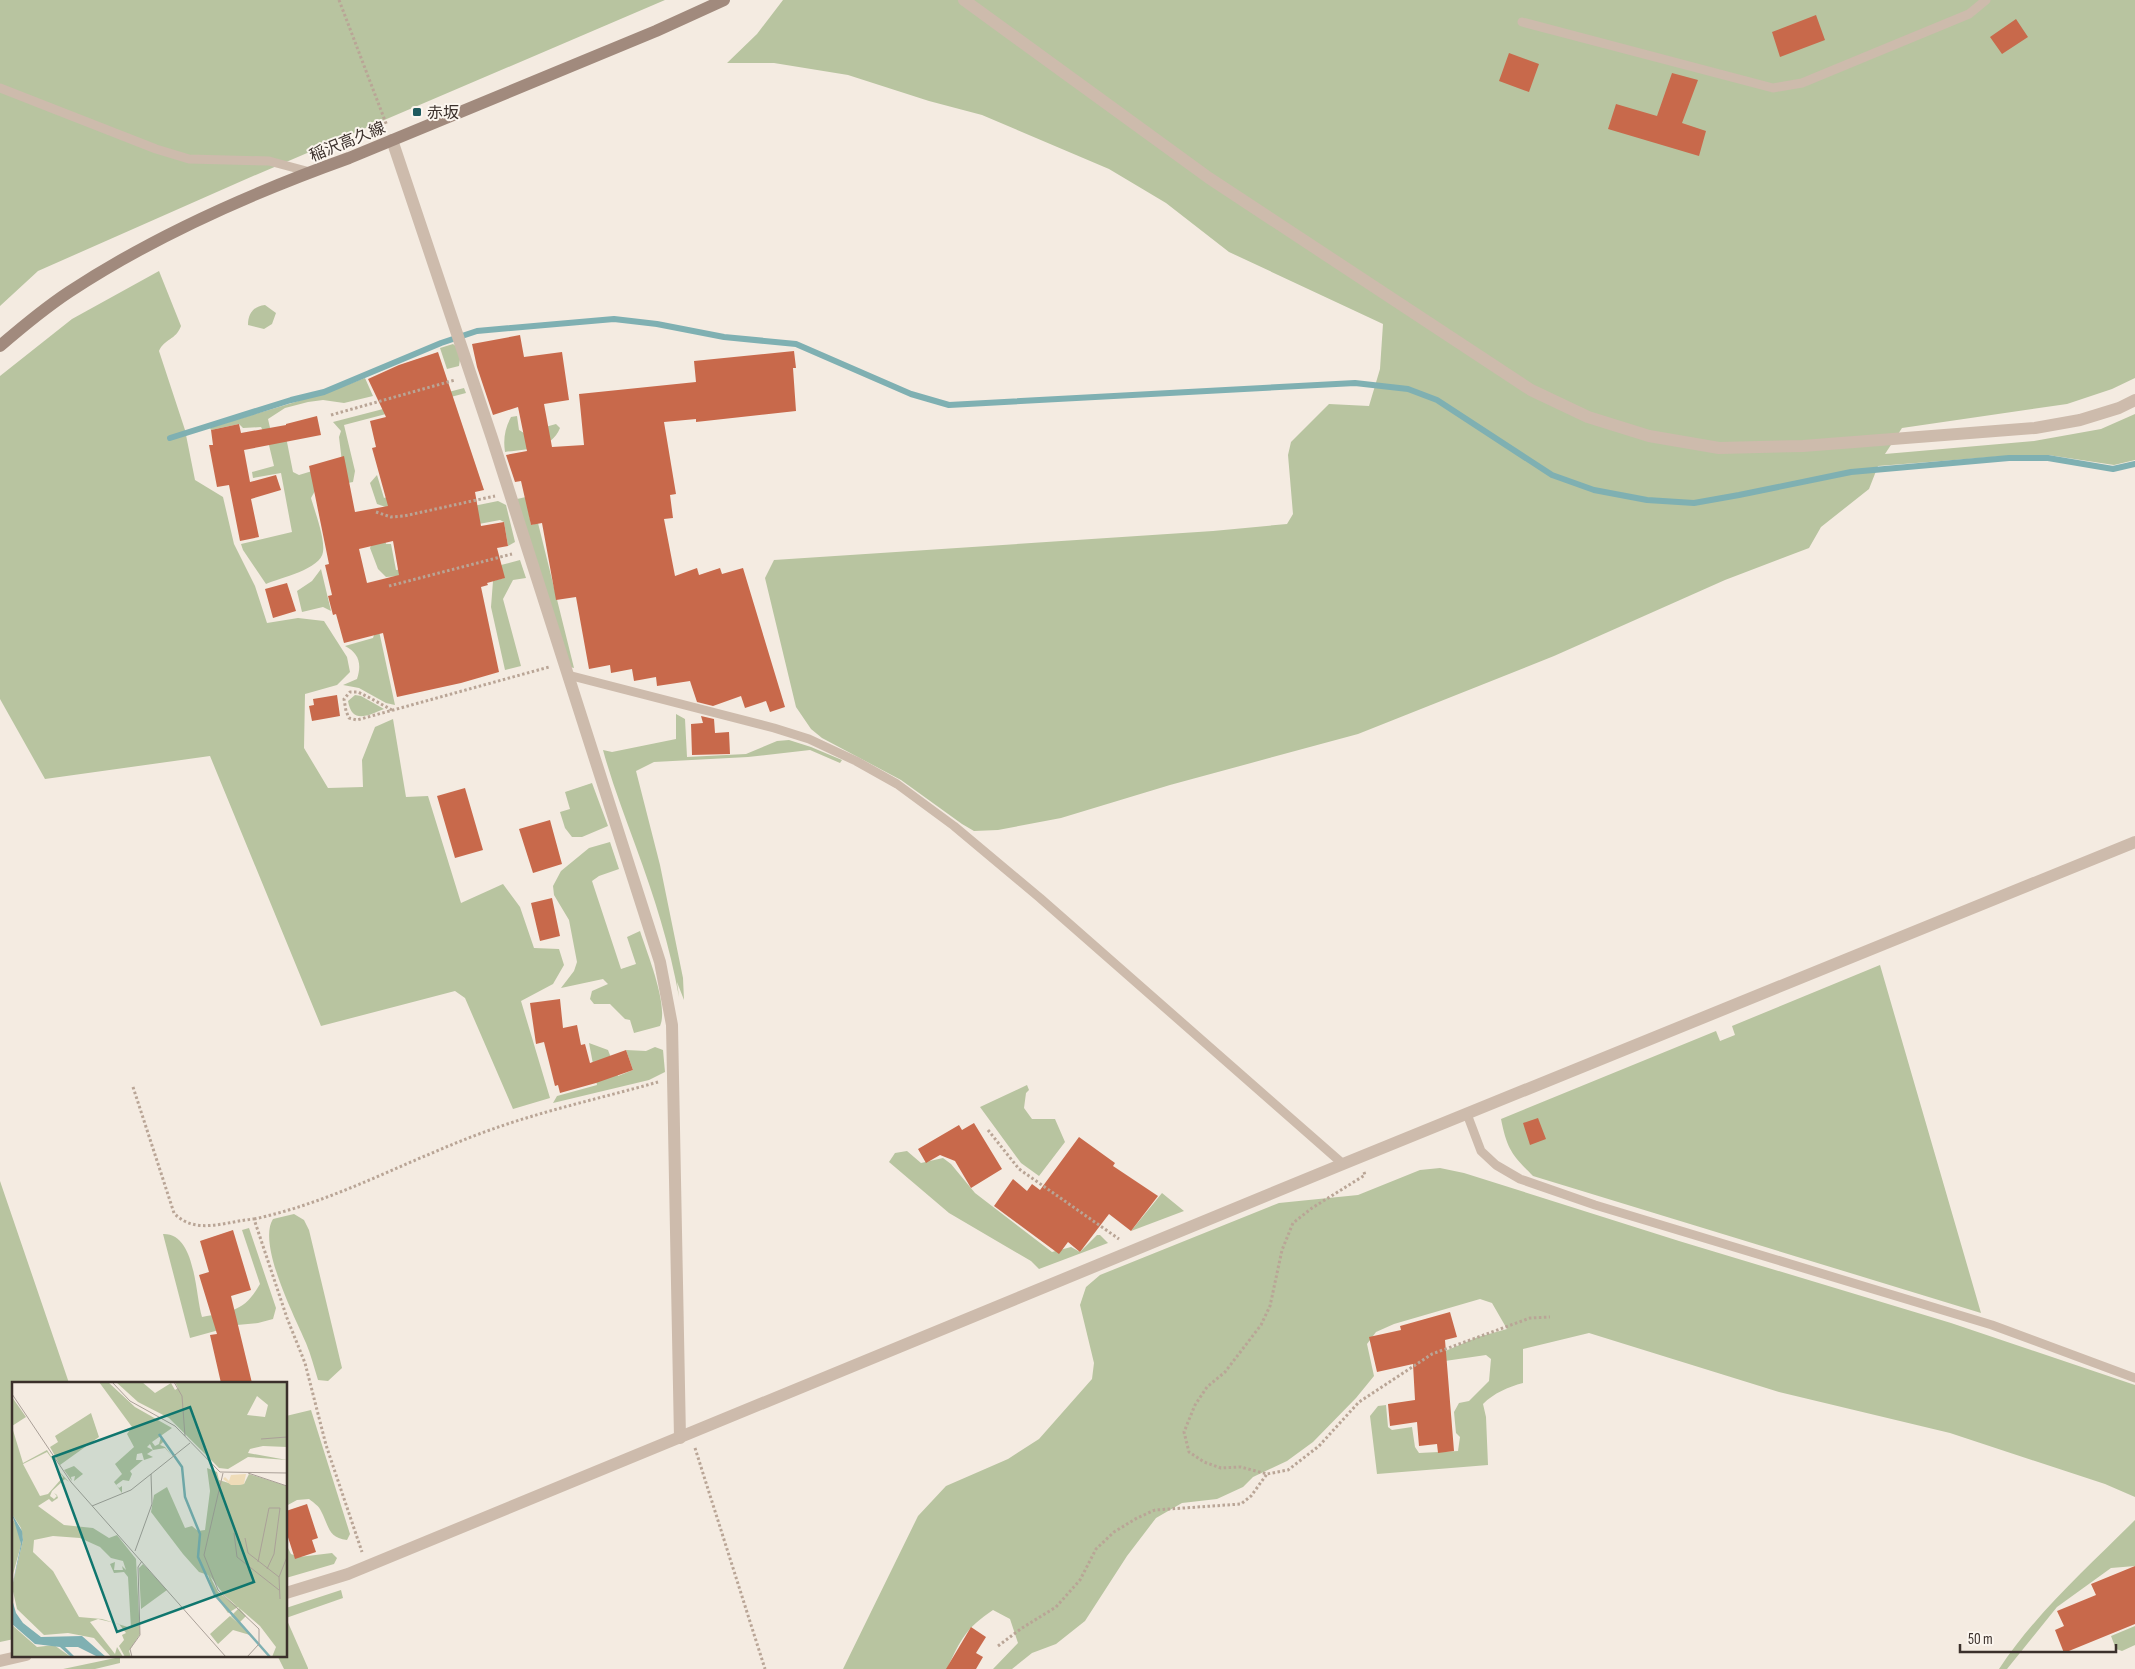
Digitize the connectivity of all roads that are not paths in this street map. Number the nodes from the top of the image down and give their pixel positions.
1 (724, 0) edge
2 (964, 0) edge
3 (1986, 0) edge
4 (1522, 22) dead end
5 (0, 88) edge
6 (392, 140) junction
7 (310, 172) junction
8 (0, 346) edge
9 (2135, 400) edge
10 (566, 669) junction
11 (2135, 842) edge
12 (1466, 1114) junction
13 (1343, 1164) junction
14 (2135, 1378) edge
15 (685, 1436) junction
16 (288, 1593) edge
17 (22, 1656) edge
18 (0, 1661) edge

1 - 6 main road, 稲沢高久線
2 - 9 street
3 - 4 lane
5 - 7 lane
6 - 7 main road, 稲沢高久線
6 - 10 street
7 - 8 main road, 稲沢高久線
10 - 13 lane
10 - 15 street
11 - 12 street
12 - 13 street
12 - 14 lane
13 - 15 street
15 - 16 street
17 - 18 street

